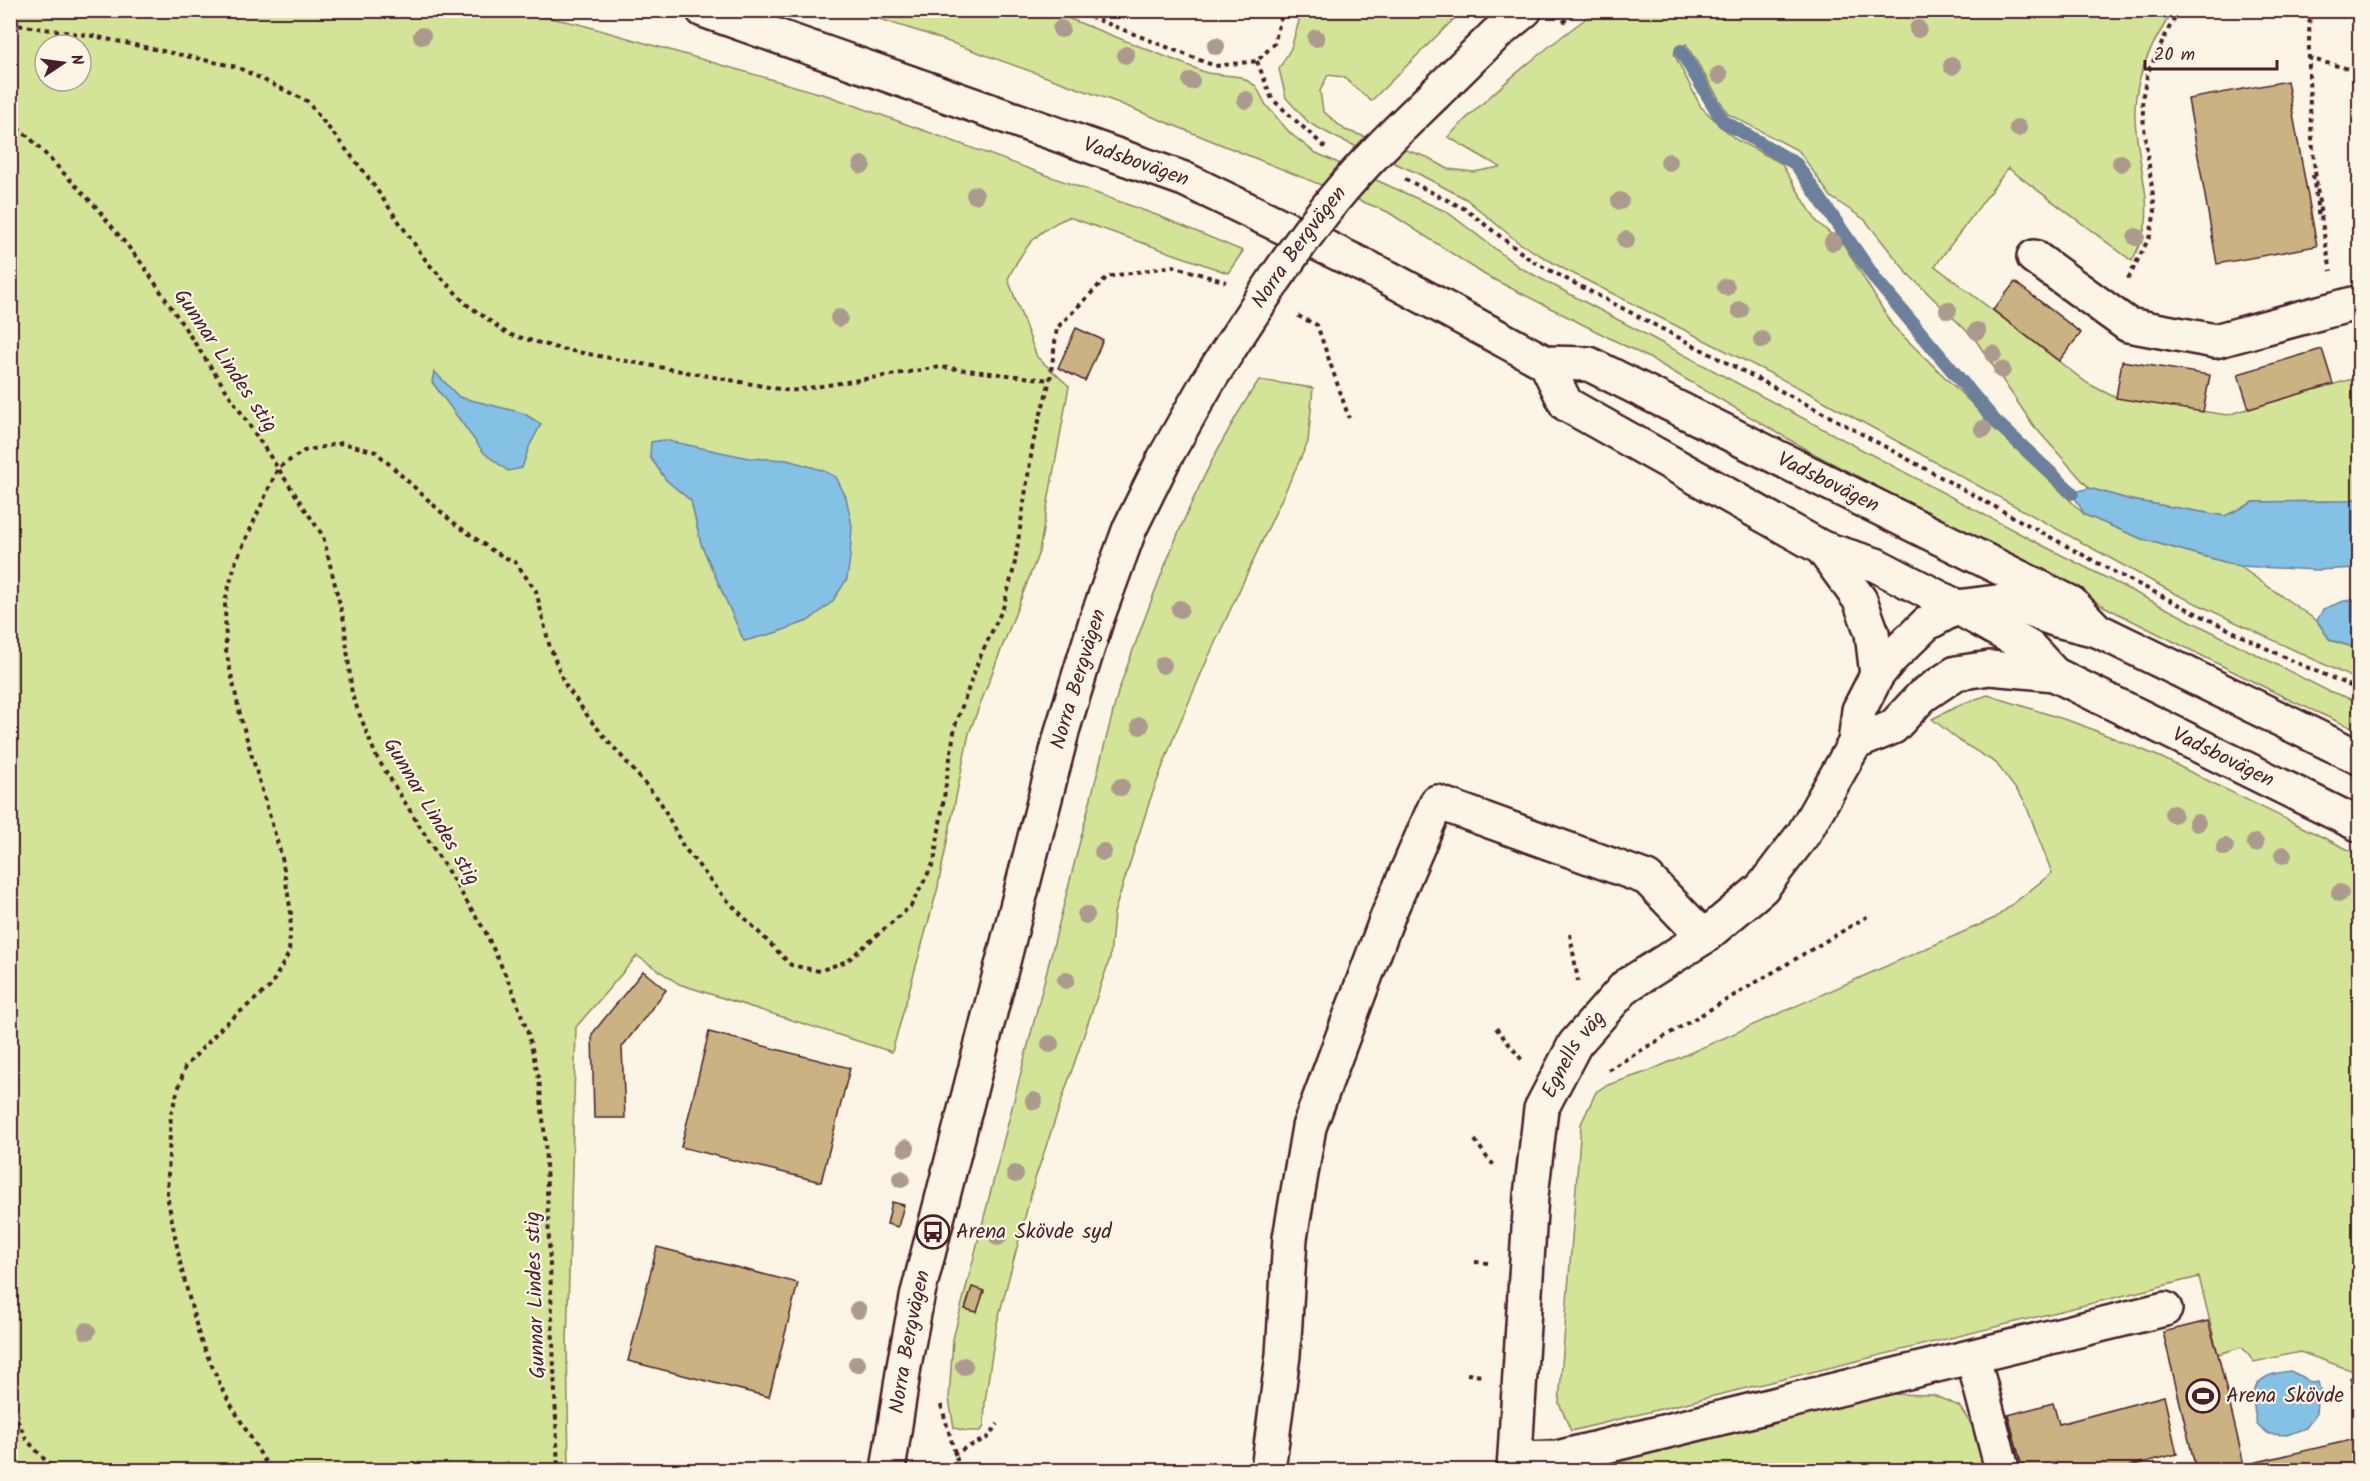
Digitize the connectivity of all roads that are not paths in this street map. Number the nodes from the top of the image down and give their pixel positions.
1 (703, 10) edge
2 (1525, 10) edge
3 (2034, 257) dead end
4 (2349, 304) edge
5 (1546, 363) junction
6 (1822, 548) junction
7 (1957, 607) junction
8 (2097, 630) junction
9 (2054, 674) junction
10 (1877, 675) junction
11 (1855, 743) junction
12 (2360, 758) edge
13 (2360, 825) edge
14 (1704, 937) junction
15 (2165, 1309) dead end
16 (1972, 1358) junction
17 (2001, 1464) dead end
18 (1515, 1465) edge
19 (888, 1470) edge
20 (1268, 1470) edge

1 - 5 main road, Vadsbovägen
2 - 19 main road, Norra Bergvägen, bridge
3 - 4 main road
5 - 6 main road, Vadsbovägen
5 - 8 main road, Vadsbovägen
6 - 7 main road, Vadsbovägen
6 - 10 main road, Vadsbovägen
7 - 8 main road, Vadsbovägen
7 - 9 main road, Vadsbovägen
7 - 10 main road, Vadsbovägen
8 - 12 main road, Vadsbovägen
9 - 11 main road, Vadsbovägen
9 - 13 main road, Vadsbovägen
10 - 11 main road, Vadsbovägen
11 - 14 main road, Egnells väg
14 - 18 main road, Egnells väg
14 - 20 main road
15 - 16 main road
16 - 17 main road
16 - 18 main road

